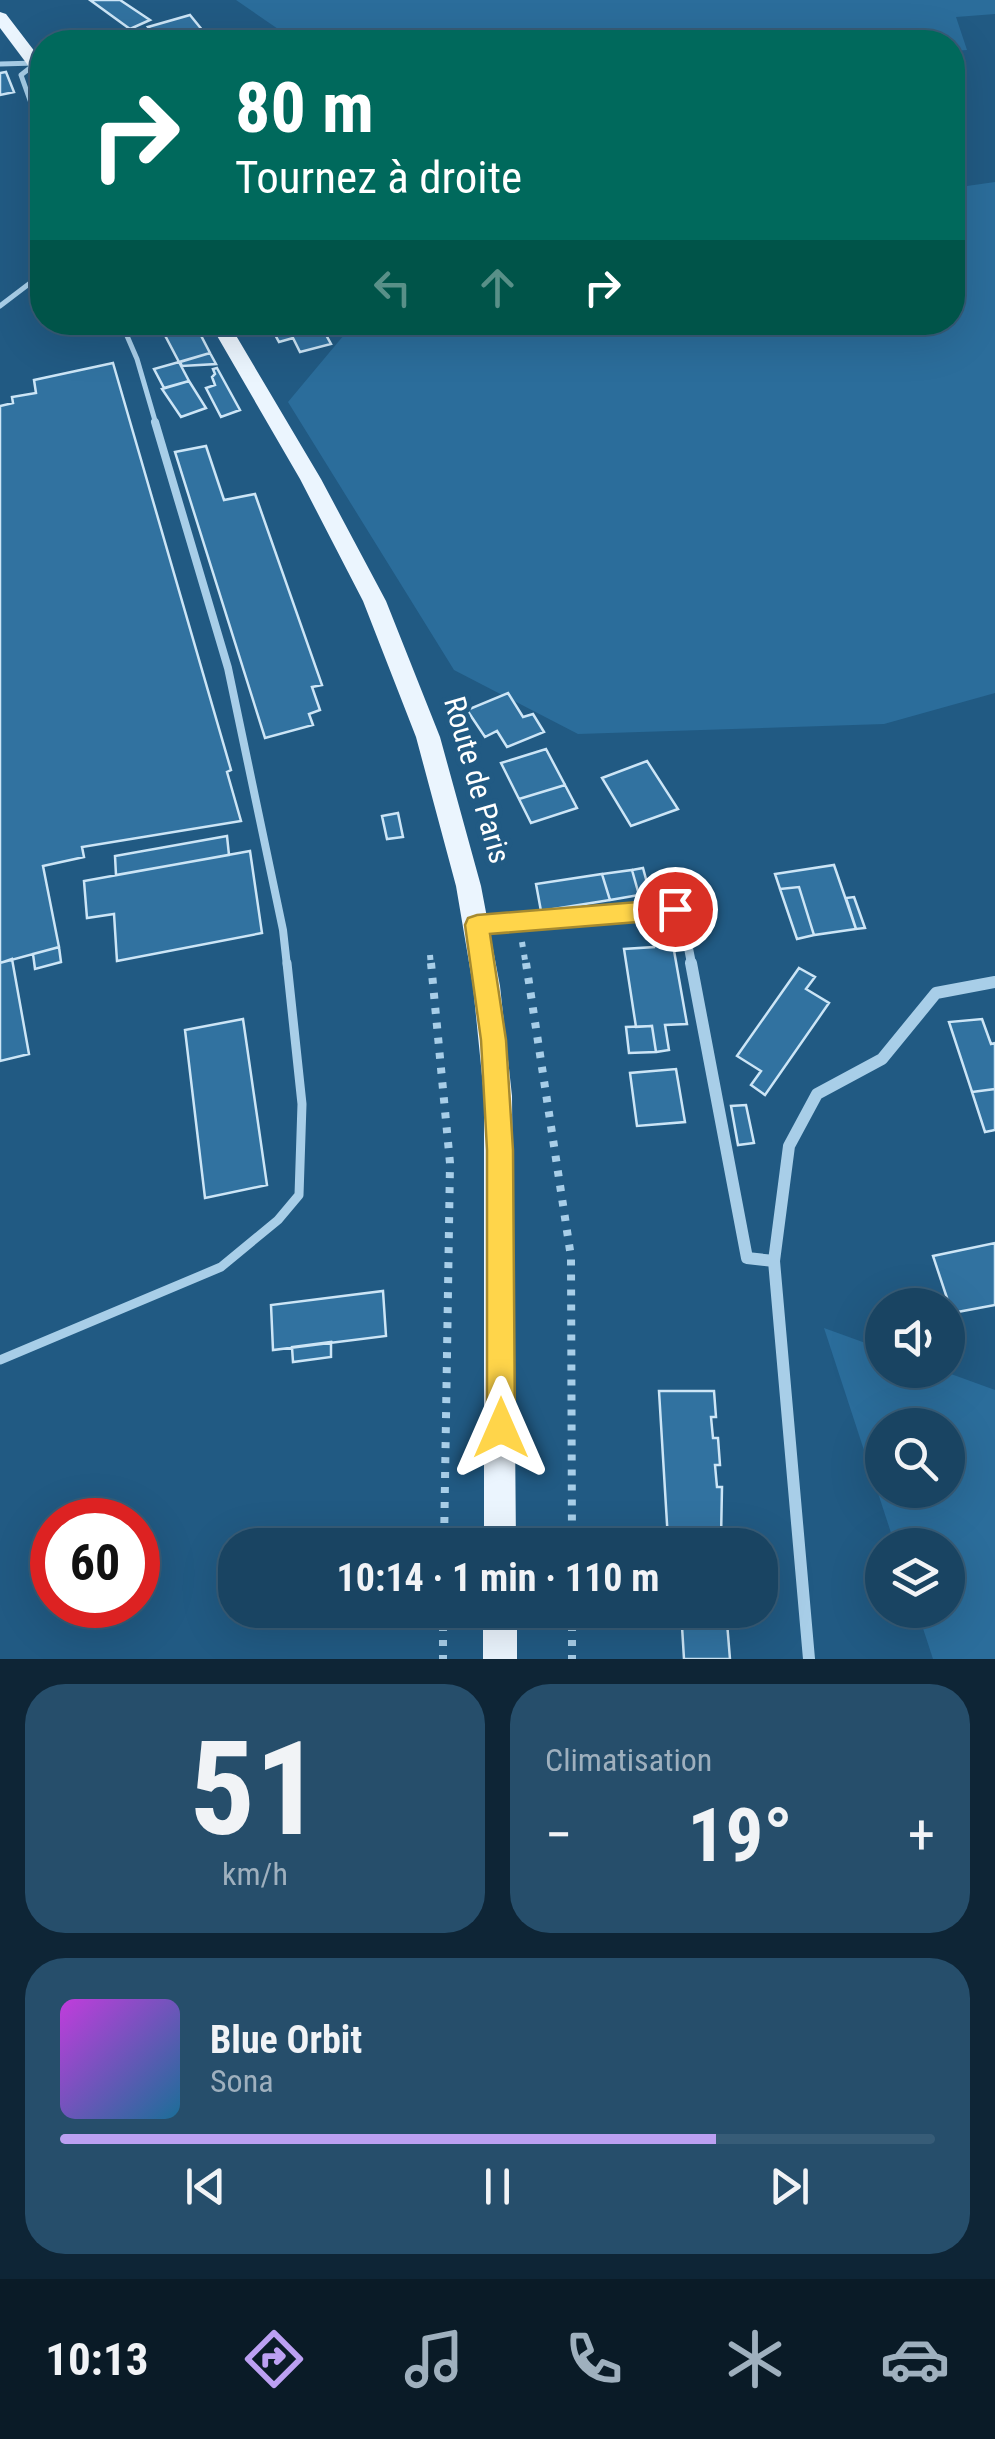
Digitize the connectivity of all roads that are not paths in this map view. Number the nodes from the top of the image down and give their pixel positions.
1 (0, 17) edge
2 (30, 56) edge
3 (0, 64) edge
4 (30, 67) edge
5 (30, 72) edge
6 (30, 100) edge
7 (30, 283) edge
8 (0, 306) edge
9 (127, 335) edge
10 (225, 335) edge
11 (477, 925) junction
12 (995, 982) edge
13 (774, 1261) junction
14 (0, 1360) edge
15 (500, 1528) edge
16 (500, 1628) edge
17 (500, 1659) edge
18 (810, 1659) edge

1 - 2 main road
3 - 4 lane
5 - 6 lane
7 - 8 lane
9 - 14 lane
10 - 11 main road, Route de Paris
11 - 13 street
11 - 15 main road, Route de Paris
12 - 13 street
13 - 18 street
16 - 17 main road

